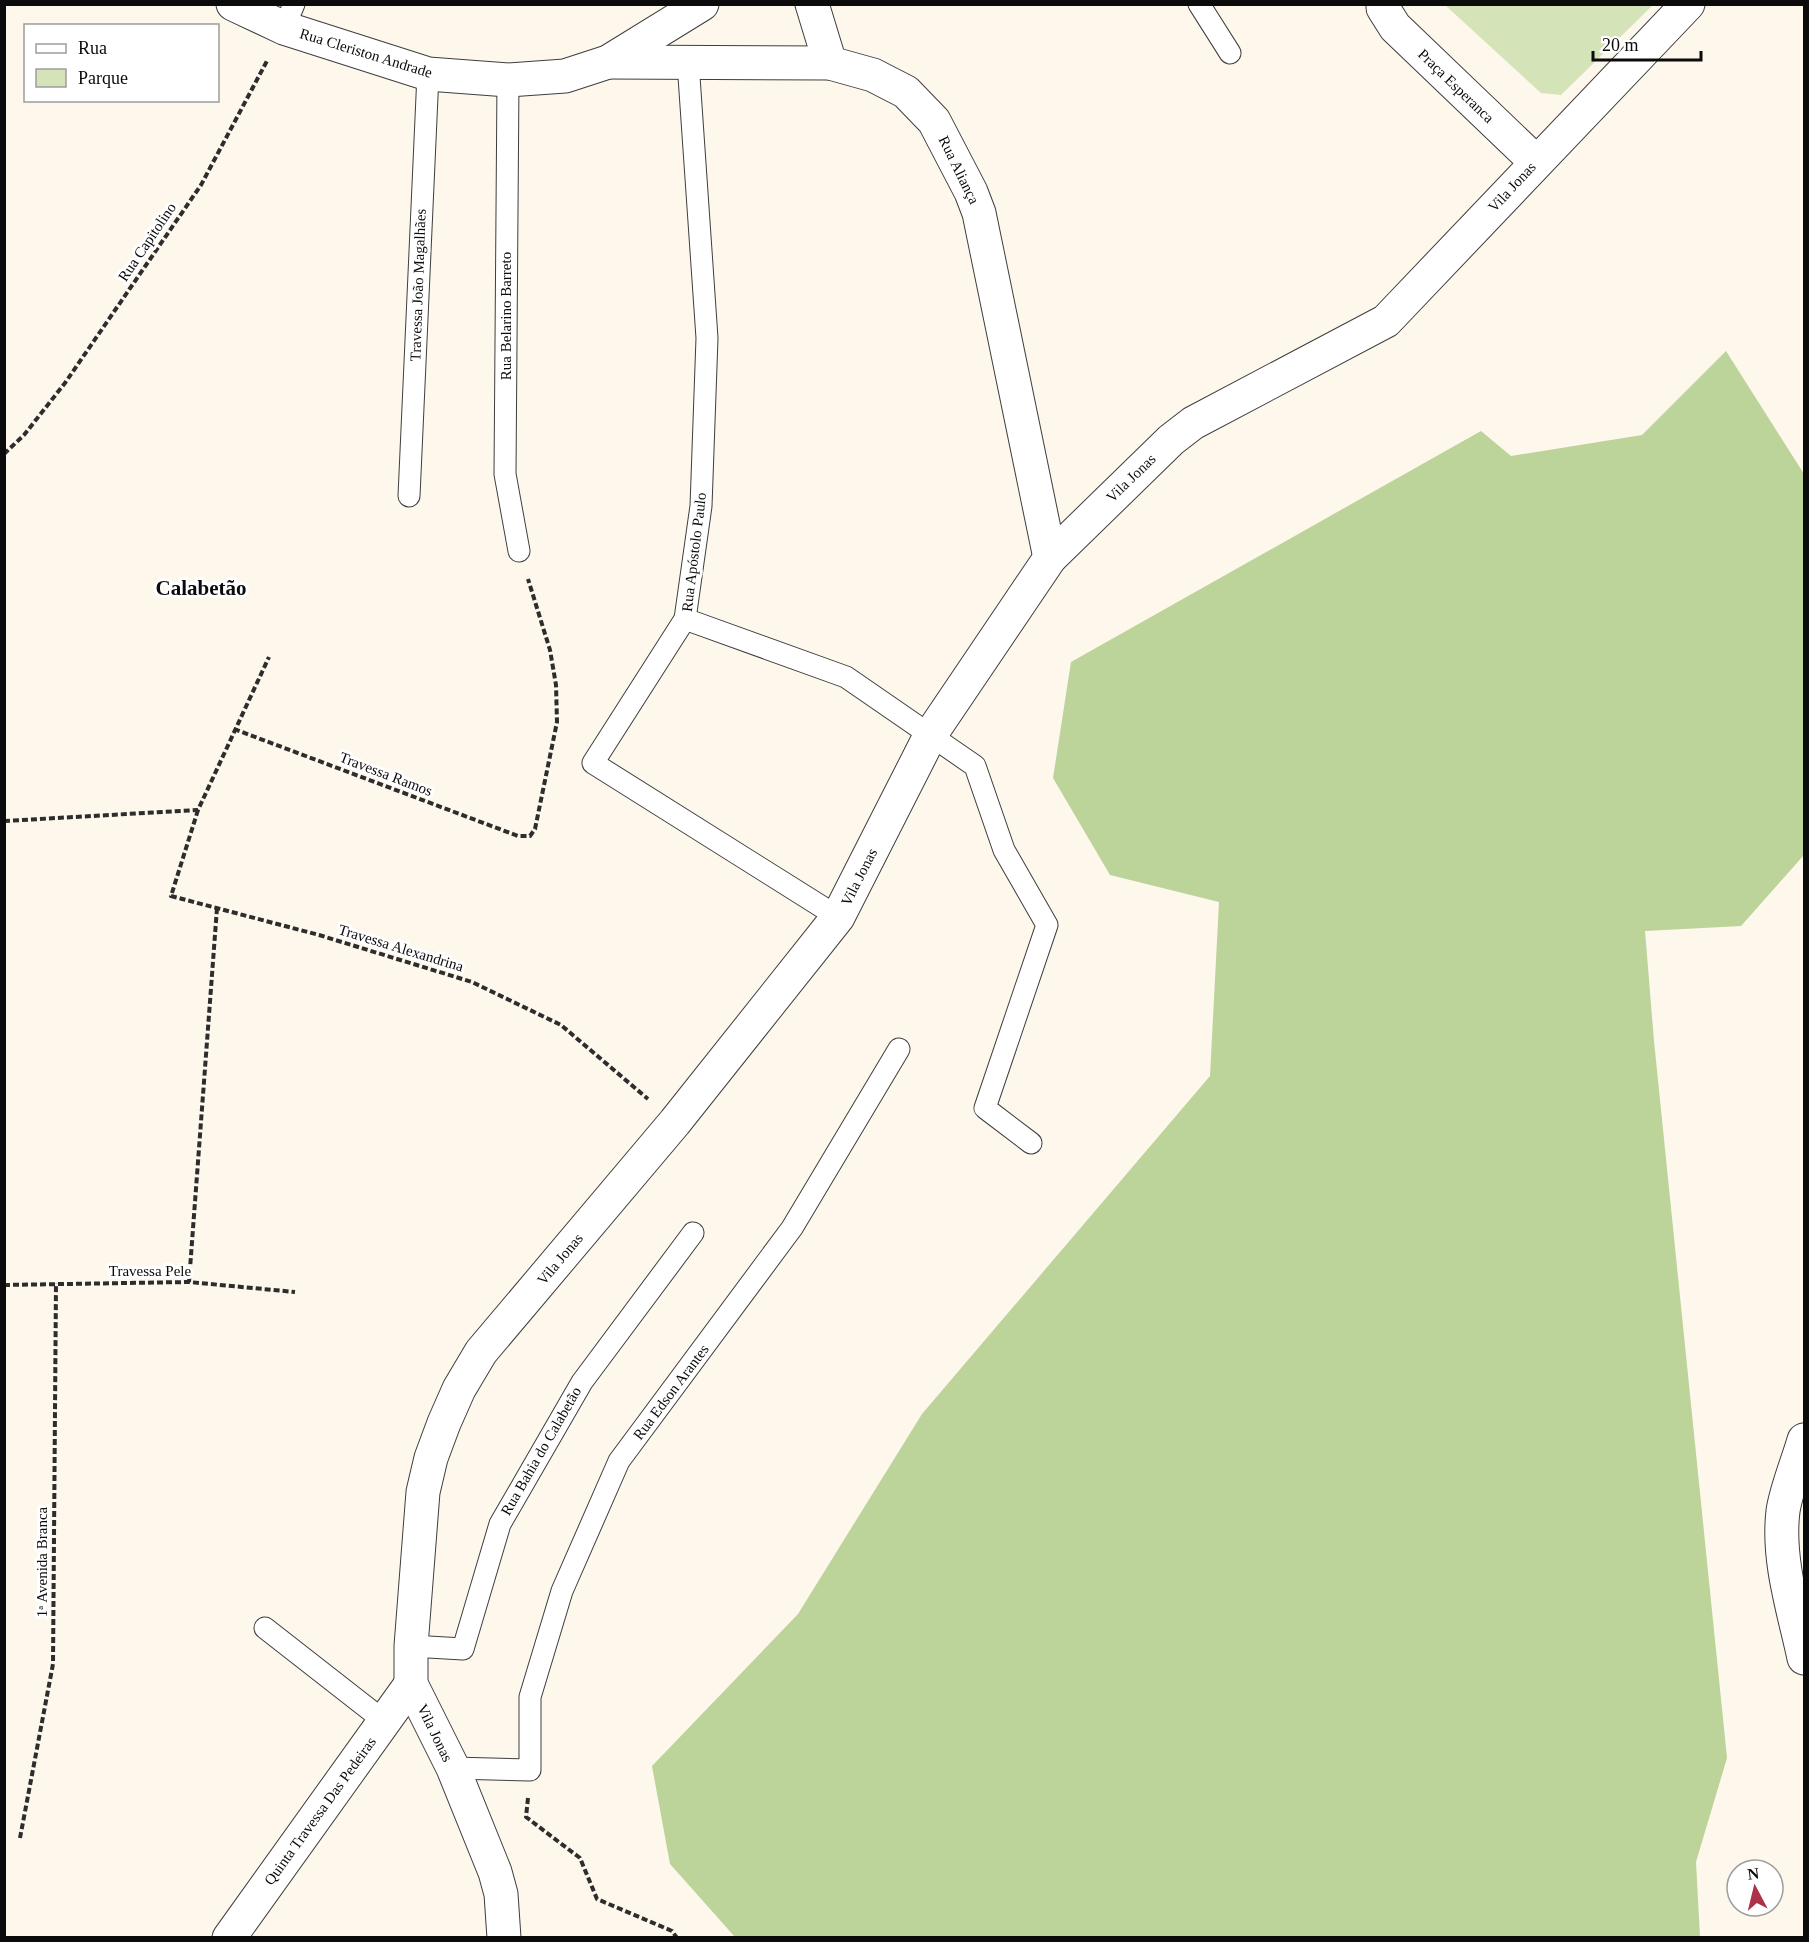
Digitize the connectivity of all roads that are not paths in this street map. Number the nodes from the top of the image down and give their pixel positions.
1 (233, 4) edge
2 (702, 4) edge
3 (812, 4) edge
4 (1199, 4) edge
5 (1383, 4) edge
6 (1688, 4) edge
7 (289, 16) edge
8 (1230, 53) dead end
9 (609, 62) junction
10 (688, 62) junction
11 (830, 63) junction
12 (428, 74) junction
13 (508, 80) junction
14 (1536, 162) junction
15 (410, 496) dead end
16 (519, 551) road end
17 (1050, 558) junction
18 (685, 619) junction
19 (931, 734) junction
20 (838, 917) junction
21 (899, 1049) dead end
22 (1031, 1143) dead end
23 (693, 1233) dead end
24 (1804, 1440) edge
25 (266, 1628) dead end
26 (411, 1646) junction
27 (1804, 1658) edge
28 (411, 1684) junction
29 (384, 1721) junction
30 (453, 1768) junction
31 (230, 1938) edge
32 (504, 1938) edge

1 - 7 street, Rua Cleriston Andrade
2 - 9 street, Rua Cleriston Andrade
3 - 11 street
4 - 8 lane
5 - 14 street, Praça Esperanca
6 - 14 street, Vila Jonas
7 - 12 street, Rua Cleriston Andrade
9 - 10 street, Rua Aliança
9 - 13 street, Rua Cleriston Andrade
10 - 11 street, Rua Aliança
10 - 18 lane, Rua Apóstolo Paulo
11 - 17 street, Rua Aliança
12 - 13 street, Rua Cleriston Andrade
12 - 15 lane, Travessa João Magalhães
13 - 16 lane, Rua Belarino Barreto
14 - 17 street, Vila Jonas
17 - 19 street, Vila Jonas
18 - 19 lane
18 - 20 lane, Rua Apóstolo Paulo
19 - 20 street, Vila Jonas
19 - 22 lane
20 - 26 street, Vila Jonas
21 - 30 lane, Rua Edson Arantes
23 - 26 lane, Rua Bahia do Calabetão
24 - 27 street
25 - 29 lane
26 - 28 street, Vila Jonas
28 - 29 street, Quinta Travessa Das Pedeiras
28 - 30 street, Vila Jonas
29 - 31 street, Quinta Travessa Das Pedeiras
30 - 32 street, Vila Jonas

